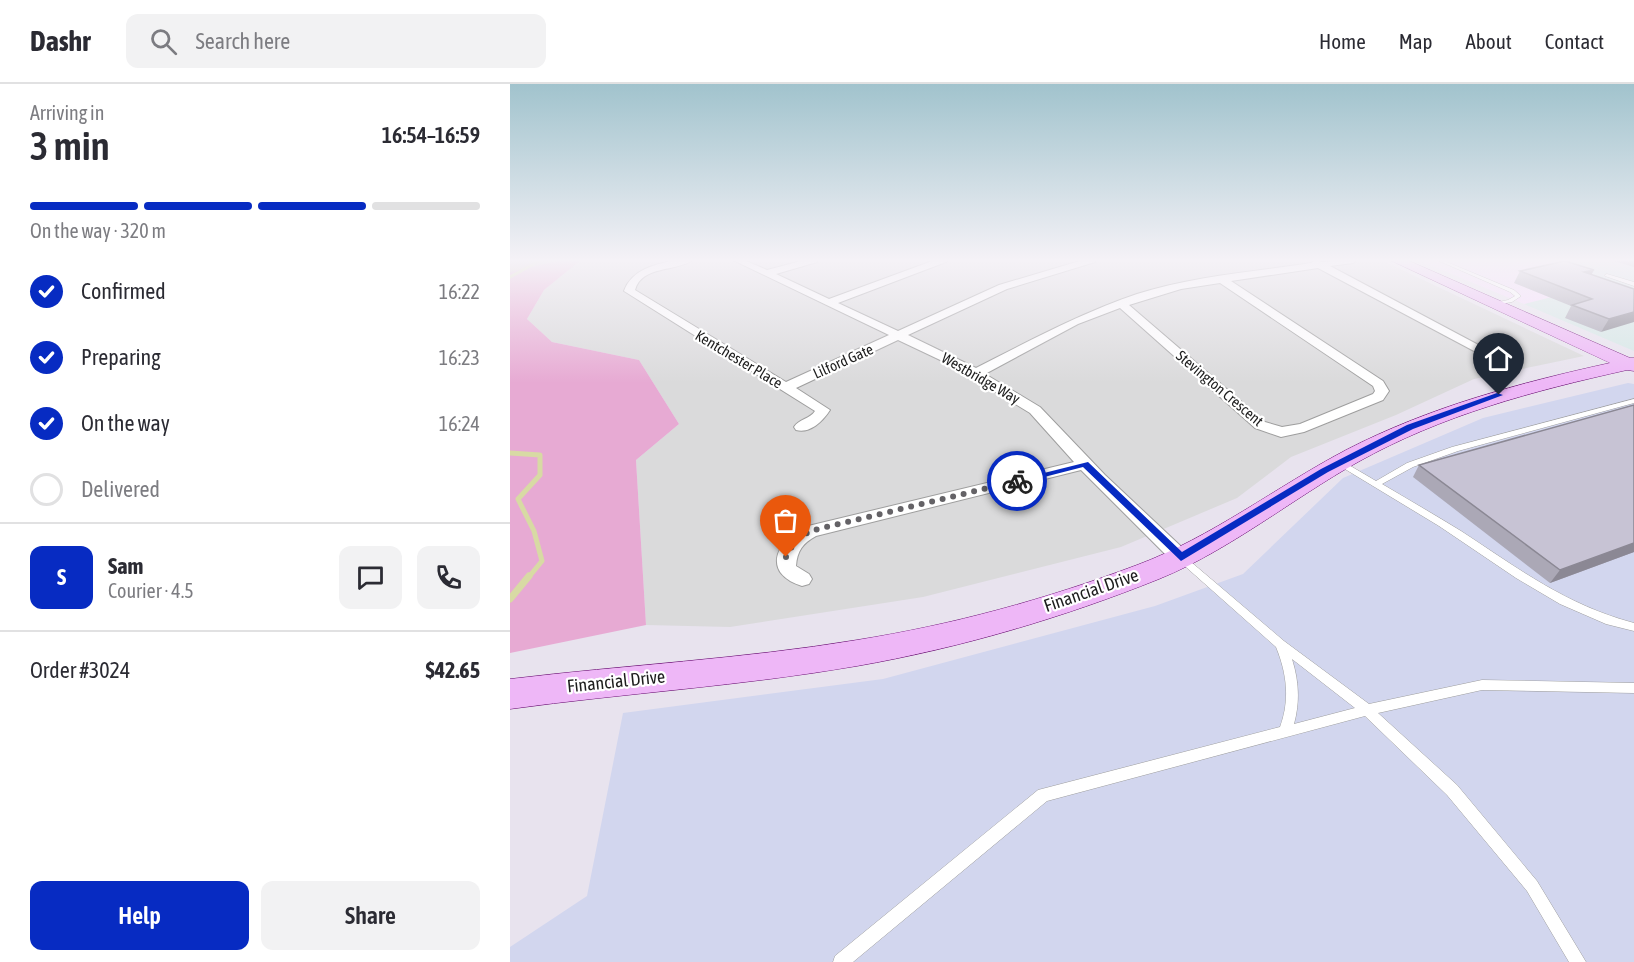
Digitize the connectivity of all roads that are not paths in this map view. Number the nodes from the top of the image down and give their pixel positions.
1 (645, 301) edge
2 (824, 301) edge
3 (833, 301) edge
4 (973, 301) edge
5 (1128, 301) edge
6 (1254, 301) edge
7 (1388, 301) edge
8 (1489, 301) edge
9 (1510, 301) edge
10 (828, 303) junction
11 (1121, 303) junction
12 (1496, 304) junction
13 (900, 335) junction
14 (1495, 357) dead end
15 (1632, 364) edge
16 (977, 373) junction
17 (786, 387) junction
18 (1634, 401) edge
19 (801, 426) dead end
20 (1339, 463) junction
21 (1085, 464) junction
22 (1377, 484) junction
23 (1181, 558) junction
24 (802, 579) dead end
25 (1634, 627) edge
26 (1280, 644) junction
27 (1634, 688) edge
28 (510, 694) edge
29 (1367, 710) junction
30 (1285, 731) junction
31 (842, 962) edge
32 (1578, 962) edge

1 - 17 street, Kentchester Place
2 - 10 street, Westbridge Way
3 - 10 street
4 - 13 street, Lilford Gate
5 - 11 street
6 - 11 street, Stevington Crescent
7 - 14 street
8 - 12 street
9 - 12 lane
10 - 13 street, Westbridge Way
11 - 16 street
12 - 15 street
13 - 16 street, Westbridge Way
13 - 17 street, Lilford Gate
15 - 20 street, Financial Drive
16 - 21 street, Westbridge Way
17 - 19 street, Kentchester Place
18 - 22 lane
20 - 22 lane
20 - 23 street, Financial Drive
21 - 23 street, Westbridge Way
21 - 24 street
22 - 25 lane
23 - 26 lane
23 - 28 street, Financial Drive
26 - 29 lane
26 - 30 lane
27 - 29 lane
29 - 30 lane
29 - 32 lane
30 - 31 lane

